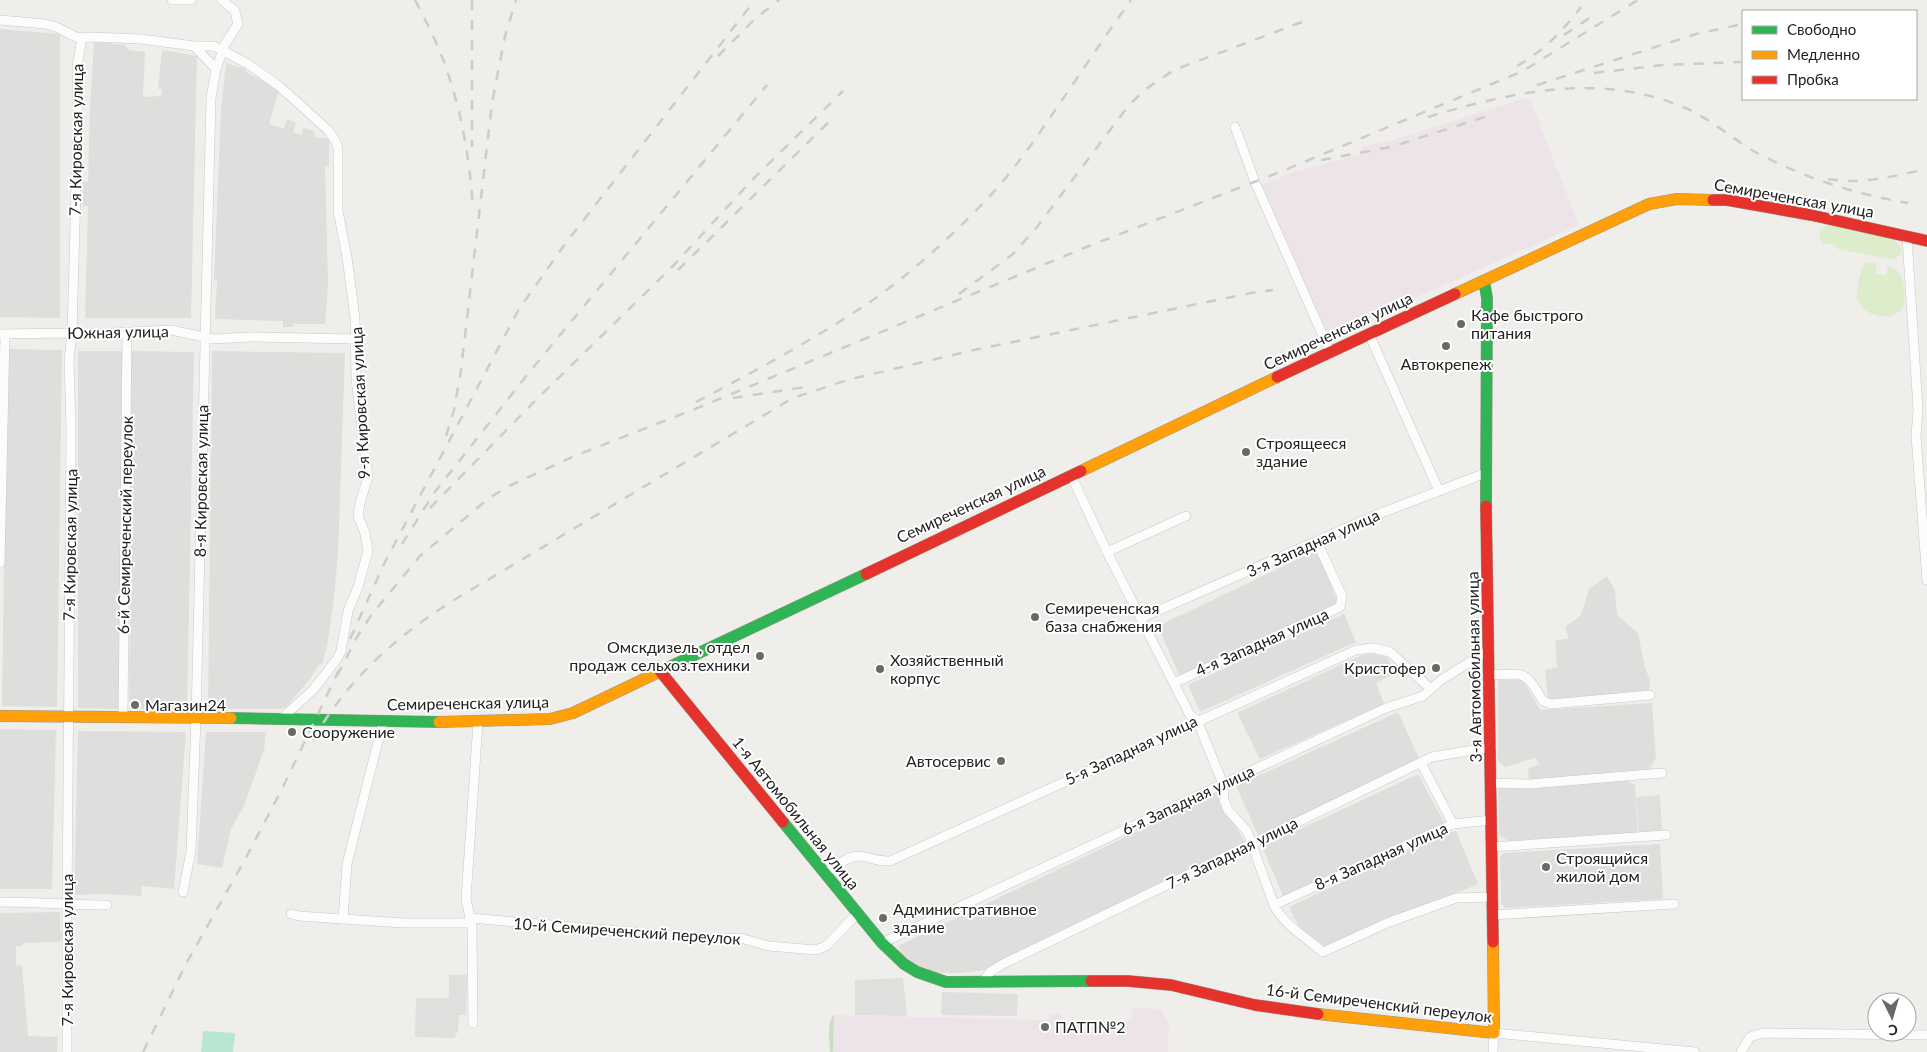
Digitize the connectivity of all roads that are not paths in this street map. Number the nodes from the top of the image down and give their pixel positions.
1 (172, 0) edge
2 (191, 0) edge
3 (222, 0) edge
4 (0, 20) edge
5 (82, 38) junction
6 (194, 46) junction
7 (222, 51) junction
8 (216, 69) junction
9 (1235, 127) dead end
10 (1907, 237) junction
11 (1927, 241) edge
12 (1484, 282) junction
13 (127, 332) junction
14 (72, 333) junction
15 (3, 334) edge
16 (1369, 334) junction
17 (204, 339) junction
18 (355, 339) junction
19 (1330, 352) junction
20 (1486, 473) junction
21 (1071, 475) junction
22 (1439, 491) junction
23 (1186, 516) dead end
24 (1317, 542) junction
25 (1107, 552) junction
26 (0, 563) edge
27 (1927, 580) edge
28 (1141, 618) junction
29 (1490, 650) junction
30 (660, 671) junction
31 (1490, 675) junction
32 (1174, 682) junction
33 (1431, 689) junction
34 (1650, 695) dead end
35 (0, 716) edge
36 (68, 717) junction
37 (124, 717) junction
38 (196, 718) junction
39 (282, 718) junction
40 (1197, 720) junction
41 (383, 722) junction
42 (478, 722) junction
43 (1491, 748) junction
44 (1421, 763) junction
45 (1662, 773) dead end
46 (1223, 784) junction
47 (1491, 784) junction
48 (1491, 820) junction
49 (1453, 824) junction
50 (1666, 835) dead end
51 (1253, 843) junction
52 (1492, 847) junction
53 (825, 873) junction
54 (183, 892) dead end
55 (1493, 897) junction
56 (0, 902) edge
57 (1274, 904) junction
58 (1674, 904) dead end
59 (67, 905) junction
60 (107, 905) dead end
61 (291, 914) dead end
62 (857, 914) junction
63 (1493, 916) junction
64 (343, 919) junction
65 (471, 920) junction
66 (882, 943) junction
67 (912, 971) joint
68 (983, 982) junction
69 (473, 1023) dead end
70 (1494, 1033) junction
71 (1927, 1035) edge
72 (68, 1052) edge
73 (1493, 1052) edge
74 (1695, 1052) edge
75 (1740, 1052) edge

1 - 2 street
3 - 7 street, 8-я Кировская улица
4 - 5 street
5 - 6 street
5 - 14 street, 7-я Кировская улица
6 - 7 street
6 - 8 street
7 - 8 street, 8-я Кировская улица
7 - 18 street, 9-я Кировская улица
8 - 17 street, 8-я Кировская улица
9 - 19 street
10 - 11 main road, Семиреченская улица
10 - 12 main road, Семиреченская улица
10 - 27 street
12 - 16 main road, Семиреченская улица
12 - 20 main road, 3-я Автомобильная улица
13 - 14 street, Южная улица
13 - 17 street, Южная улица
13 - 37 street, 6-й Семиреченский переулок
14 - 15 street, Южная улица
14 - 36 street, 7-я Кировская улица
15 - 26 street
16 - 19 main road, Семиреченская улица
16 - 22 street
17 - 18 street, Южная улица
17 - 38 street, 8-я Кировская улица
18 - 39 street, 9-я Кировская улица
19 - 21 main road, Семиреченская улица
20 - 22 street, 3-я Западная улица
20 - 29 main road, 3-я Автомобильная улица
21 - 25 street
21 - 30 main road, Семиреченская улица
22 - 24 street, 3-я Западная улица
23 - 25 street
24 - 28 street, 3-я Западная улица
24 - 32 street, 4-я Западная улица
25 - 28 street
28 - 32 street
29 - 31 main road, 3-я Автомобильная улица
29 - 33 street, 6-я Западная улица
30 - 42 main road, Семиреченская улица
30 - 53 main road, 1-я Автомобильная улица
31 - 34 street
31 - 43 main road, 3-я Автомобильная улица
32 - 40 street
33 - 40 street, 5-я Западная улица
33 - 46 street, 6-я Западная улица
35 - 36 main road, Семиреченская улица
36 - 37 main road, Семиреченская улица
36 - 59 street, 7-я Кировская улица
37 - 38 main road, Семиреченская улица
38 - 39 main road, Семиреченская улица
38 - 54 street, 8-я Кировская улица
39 - 41 main road, Семиреченская улица
40 - 46 street
40 - 53 street, 5-я Западная улица
41 - 42 main road, Семиреченская улица
41 - 64 street
42 - 65 street
43 - 44 street, 7-я Западная улица
43 - 47 main road, 3-я Автомобильная улица
44 - 49 street
44 - 51 street, 7-я Западная улица
45 - 47 street
46 - 51 street
46 - 66 street, 6-я Западная улица
47 - 48 main road, 3-я Автомобильная улица
48 - 49 street, 8-я Западная улица
48 - 52 main road, 3-я Автомобильная улица
49 - 57 street, 8-я Западная улица
50 - 52 street
51 - 57 street
51 - 68 street, 7-я Западная улица
52 - 55 main road, 3-я Автомобильная улица
53 - 62 main road, 1-я Автомобильная улица
55 - 57 street
55 - 63 main road, 3-я Автомобильная улица
56 - 59 street
58 - 63 street
59 - 60 street
59 - 72 street, 7-я Кировская улица
61 - 64 street
62 - 65 street, 10-й Семиреченский переулок
62 - 66 main road, 1-я Автомобильная улица
63 - 70 main road, 3-я Автомобильная улица
64 - 65 street
65 - 69 street
66 - 67 main road, 1-я Автомобильная улица
67 - 68 main road, 16-й Семиреченский переулок
68 - 70 main road, 16-й Семиреченский переулок
70 - 73 street, 3-я Автомобильная улица
70 - 74 street, 16-й Семиреченский переулок
71 - 75 street

